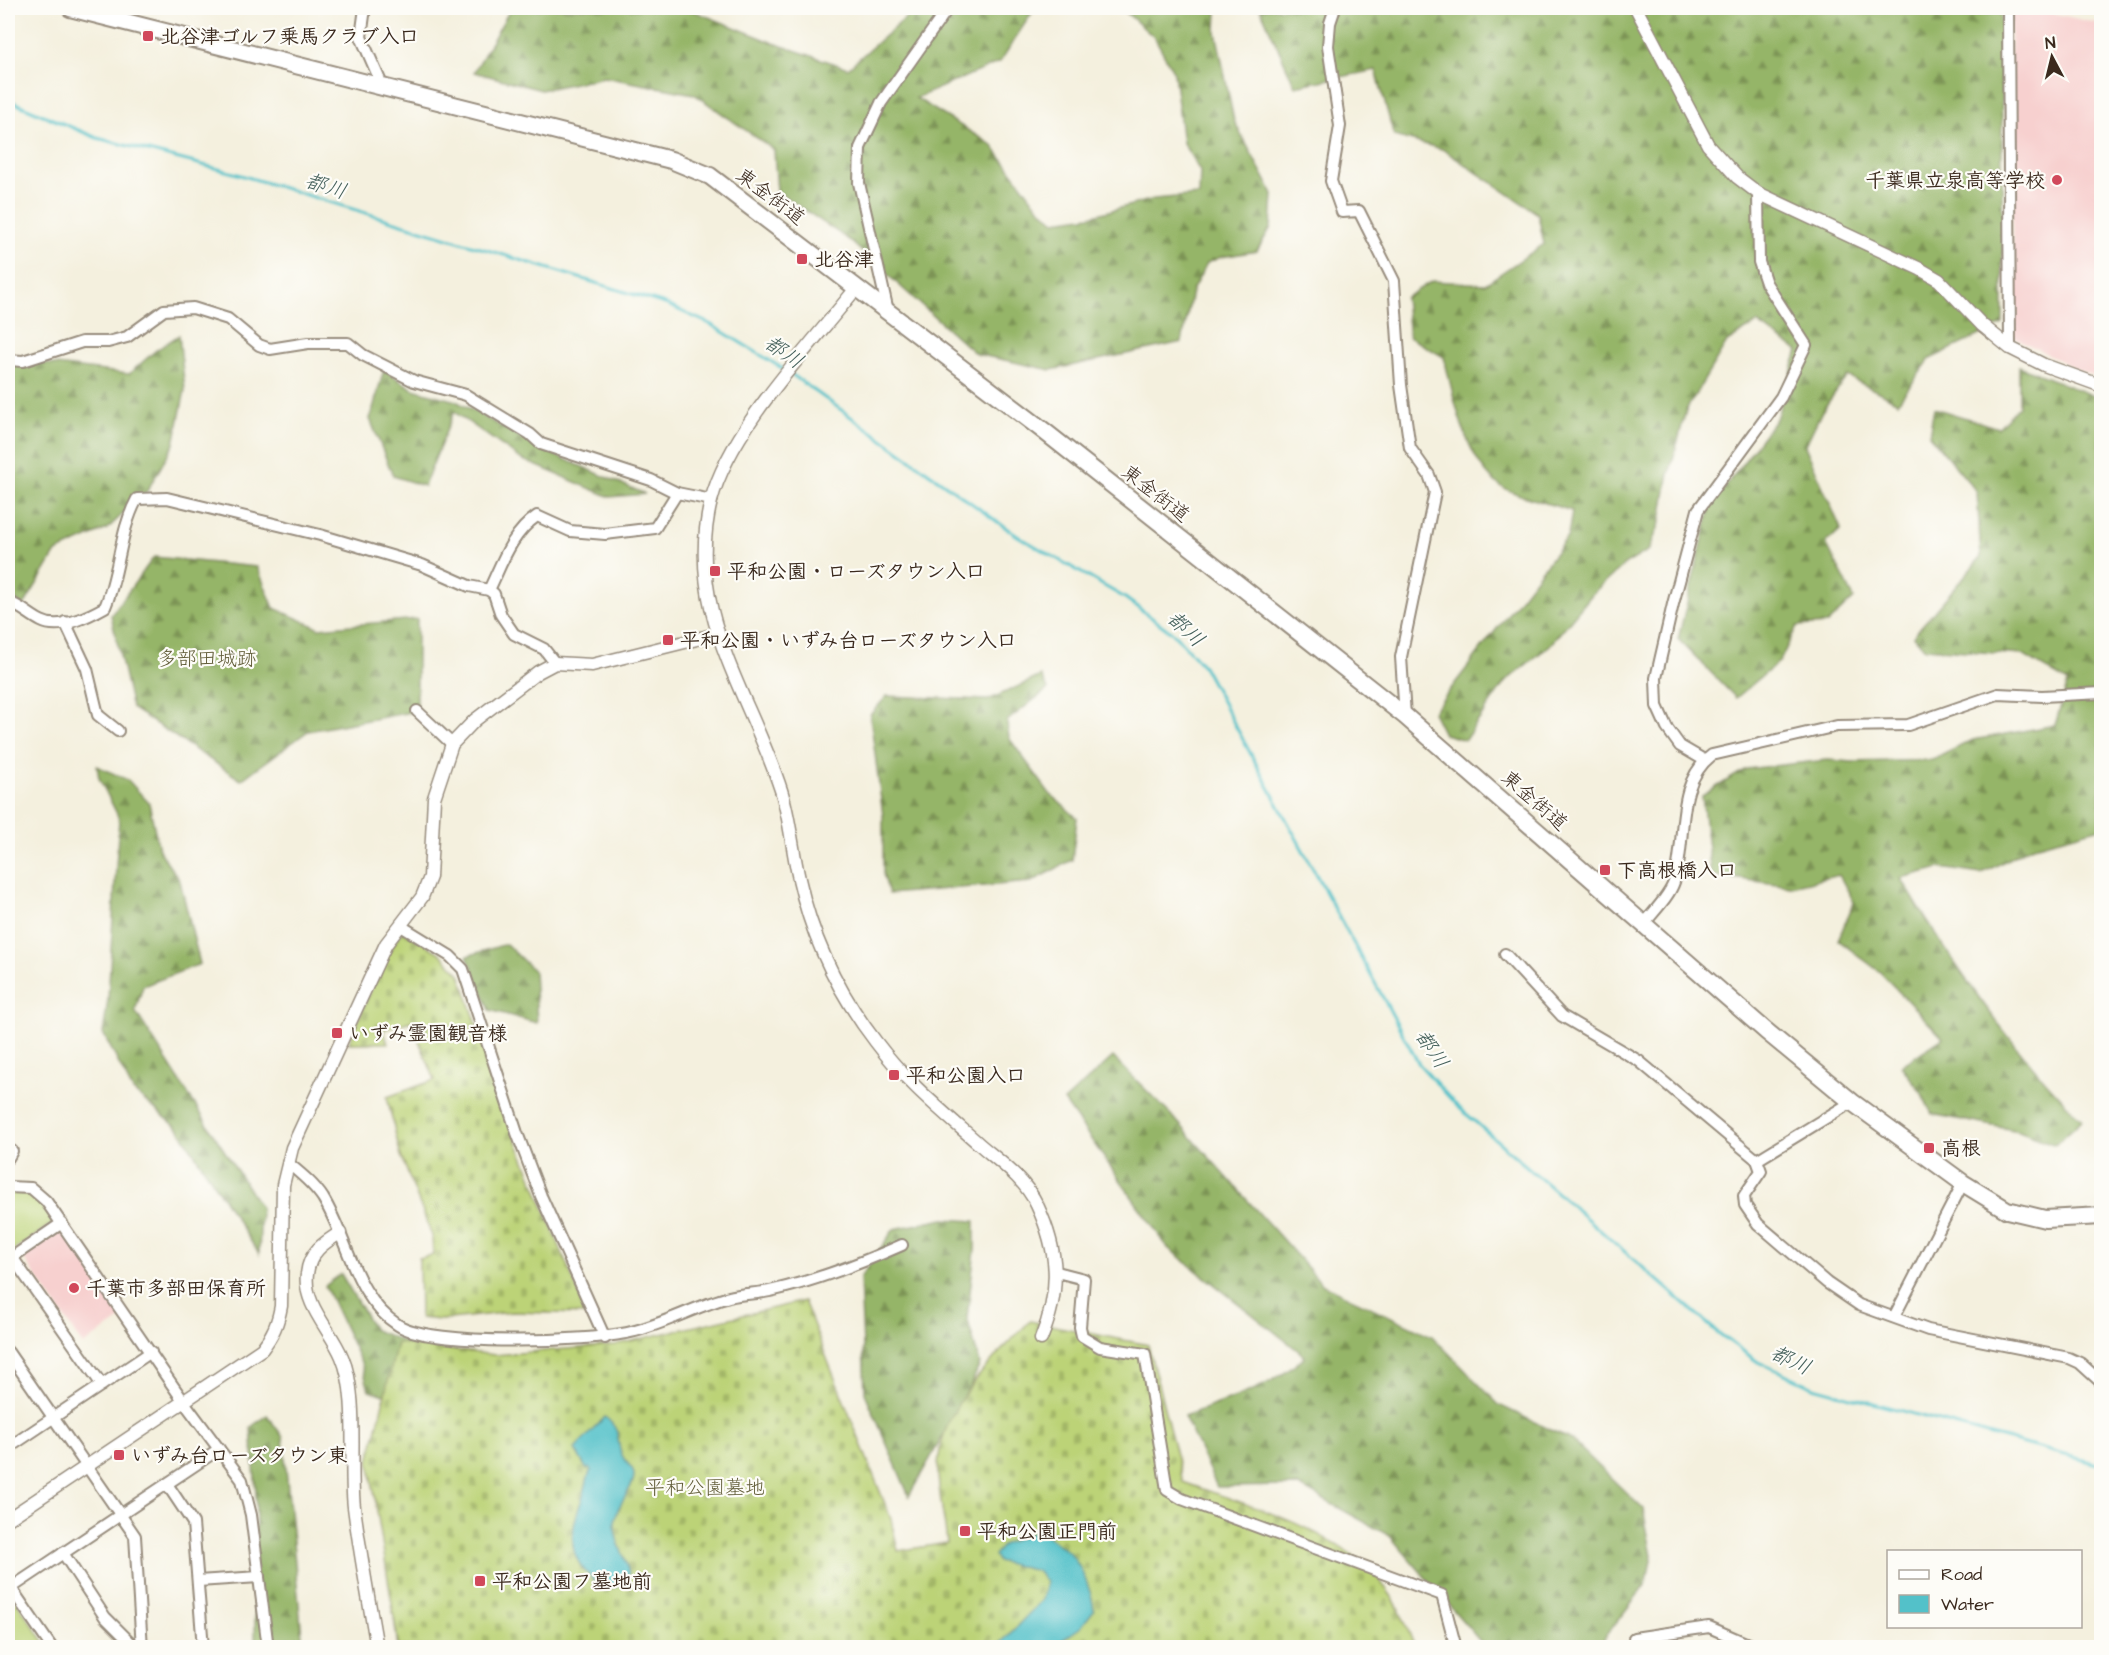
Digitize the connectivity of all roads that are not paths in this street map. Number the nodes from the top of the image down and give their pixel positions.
1 (70, 8) edge
2 (366, 8) edge
3 (948, 8) edge
4 (1335, 8) edge
5 (1635, 8) edge
6 (2008, 8) edge
7 (383, 87) junction
8 (1758, 193) junction
9 (857, 287) junction
10 (888, 311) junction
11 (2010, 348) junction
12 (8, 360) edge
13 (2102, 387) edge
14 (677, 494) junction
15 (711, 500) junction
16 (489, 590) junction
17 (8, 602) edge
18 (64, 622) junction
19 (717, 634) junction
20 (555, 663) junction
21 (2102, 693) edge
22 (417, 711) dead end
23 (1405, 716) junction
24 (118, 731) dead end
25 (453, 744) junction
26 (1704, 760) junction
27 (1644, 924) junction
28 (401, 926) junction
29 (1505, 954) dead end
30 (1852, 1102) junction
31 (1757, 1160) junction
32 (288, 1163) junction
33 (1963, 1183) junction
34 (8, 1187) edge
35 (2102, 1216) edge
36 (62, 1223) junction
37 (340, 1233) junction
38 (902, 1245) dead end
39 (10, 1258) edge
40 (1057, 1272) junction
41 (1894, 1317) junction
42 (605, 1338) junction
43 (1041, 1339) dead end
44 (8, 1352) edge
45 (151, 1352) junction
46 (2102, 1383) edge
47 (102, 1385) junction
48 (184, 1402) junction
49 (54, 1417) junction
50 (8, 1448) edge
51 (219, 1449) junction
52 (88, 1467) junction
53 (167, 1484) junction
54 (120, 1515) junction
55 (8, 1519) edge
56 (63, 1553) junction
57 (259, 1576) junction
58 (198, 1581) junction
59 (9, 1589) edge
60 (1634, 1638) dead end
61 (52, 1647) edge
62 (136, 1647) edge
63 (142, 1647) edge
64 (202, 1647) edge
65 (268, 1647) edge
66 (377, 1647) edge
67 (1456, 1647) edge
68 (1757, 1647) edge

1 - 7 highway, 東金街道
2 - 7 street
3 - 10 street
4 - 23 street
5 - 8 street
6 - 11 street
7 - 9 highway, 東金街道
8 - 11 street
8 - 26 street
9 - 10 highway, 東金街道
9 - 15 street
10 - 23 highway, 東金街道
11 - 13 street
12 - 14 street
14 - 15 street
14 - 16 street
15 - 19 street
16 - 18 street
16 - 20 street
17 - 18 street
18 - 24 street
19 - 20 street
19 - 40 street
20 - 25 street
21 - 26 street
22 - 25 street
23 - 27 highway, 東金街道
25 - 28 street
26 - 27 street
27 - 30 highway, 東金街道
28 - 32 street
28 - 42 street
29 - 31 street
30 - 31 street
30 - 33 highway, 東金街道
31 - 41 street
32 - 37 street
32 - 48 street
33 - 35 highway, 東金街道
33 - 41 street
34 - 36 street
36 - 39 street
36 - 45 street
37 - 42 street
37 - 66 street
38 - 42 street
39 - 47 street
40 - 43 street
40 - 67 street
41 - 46 street
44 - 49 street
45 - 47 street
45 - 48 street
47 - 49 street
48 - 51 street
48 - 52 street
49 - 50 street
49 - 52 street
51 - 53 street
51 - 57 street
52 - 54 street
52 - 55 street
53 - 54 street
53 - 58 street
54 - 56 street
54 - 63 street
56 - 59 street
56 - 62 street
57 - 58 street
57 - 65 street
58 - 64 street
59 - 61 street
60 - 68 street

